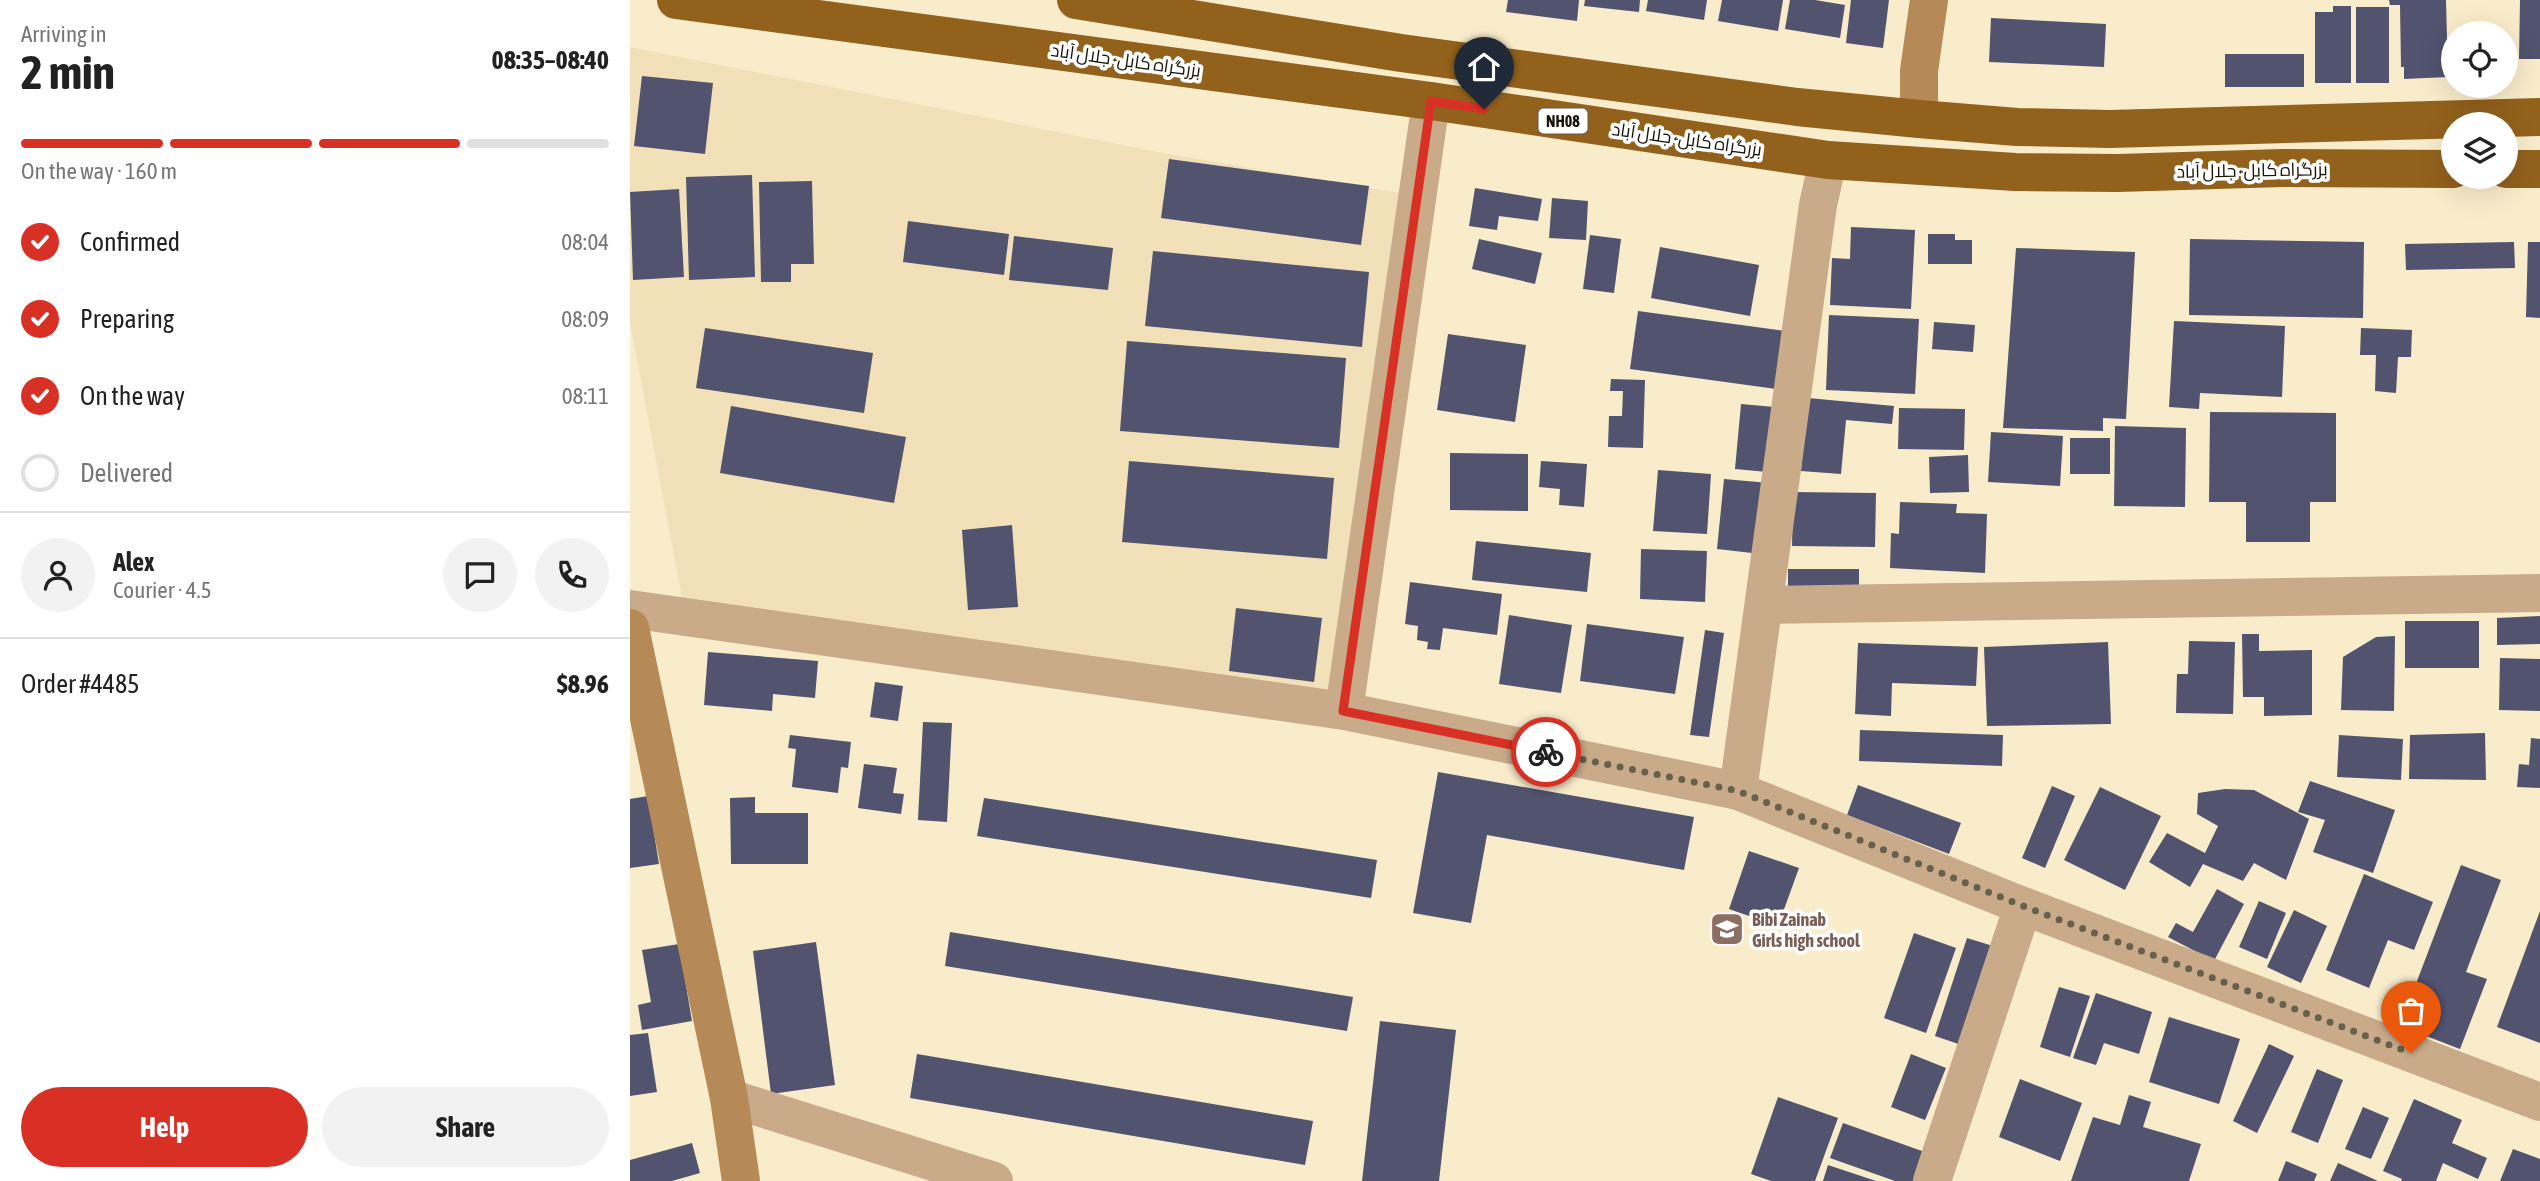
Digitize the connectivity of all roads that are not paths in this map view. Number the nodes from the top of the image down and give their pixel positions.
1 (676, 0) edge
2 (1076, 0) edge
3 (1929, 0) edge
4 (1431, 101) junction
5 (2540, 117) edge
6 (1919, 119) junction
7 (1829, 160) junction
8 (2441, 169) edge
9 (2518, 169) edge
10 (2540, 169) edge
11 (2540, 593) edge
12 (1764, 605) junction
13 (630, 609) edge
14 (630, 628) edge
15 (1343, 711) junction
16 (1738, 791) junction
17 (2023, 906) junction
18 (729, 1098) junction
19 (2540, 1102) edge
20 (741, 1181) edge
21 (994, 1181) edge
22 (1932, 1181) edge

1 - 4 highway, بزرگراه کابل- جلال آباد / NH08
2 - 6 highway
3 - 6 main road
4 - 7 highway, بزرگراه کابل- جلال آباد / NH08
4 - 15 street
5 - 6 highway
7 - 8 highway, بزرگراه کابل- جلال آباد / NH08
7 - 12 street
9 - 10 highway
11 - 12 street
12 - 16 street
13 - 15 street
14 - 18 main road
15 - 16 street
16 - 17 street
17 - 19 street
17 - 22 street
18 - 20 main road
18 - 21 street

